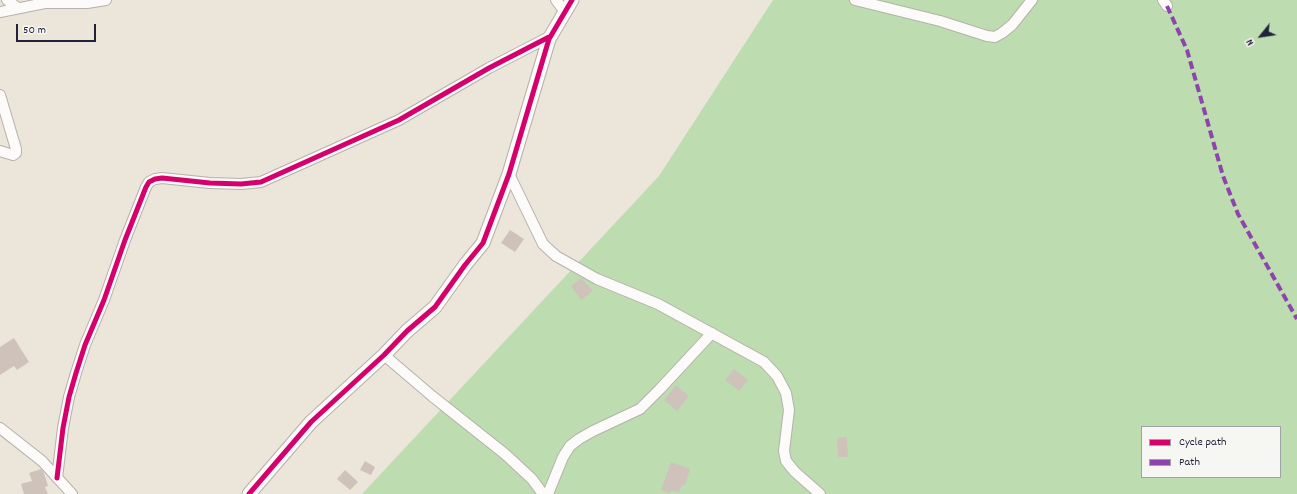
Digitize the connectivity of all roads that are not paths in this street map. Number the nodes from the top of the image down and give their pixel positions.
1 (7, 0) edge
2 (106, 0) edge
3 (556, 0) edge
4 (572, 0) edge
5 (855, 0) edge
6 (1032, 0) edge
7 (62, 2) edge
8 (18, 8) junction
9 (0, 12) edge
10 (565, 12) junction
11 (550, 37) junction
12 (0, 95) edge
13 (0, 152) edge
14 (509, 174) junction
15 (712, 333) junction
16 (384, 355) junction
17 (0, 428) edge
18 (57, 478) junction
19 (72, 494) edge
20 (248, 494) edge
21 (544, 494) edge
22 (548, 494) edge
23 (820, 494) edge

1 - 8 street
2 - 7 street
3 - 10 street
4 - 10 street
5 - 6 street
7 - 8 street
8 - 9 street
10 - 11 street
11 - 14 street
11 - 18 street
12 - 13 street
14 - 15 street
14 - 16 street
15 - 22 street
15 - 23 street
16 - 20 street
16 - 21 street
17 - 18 street
18 - 19 street

